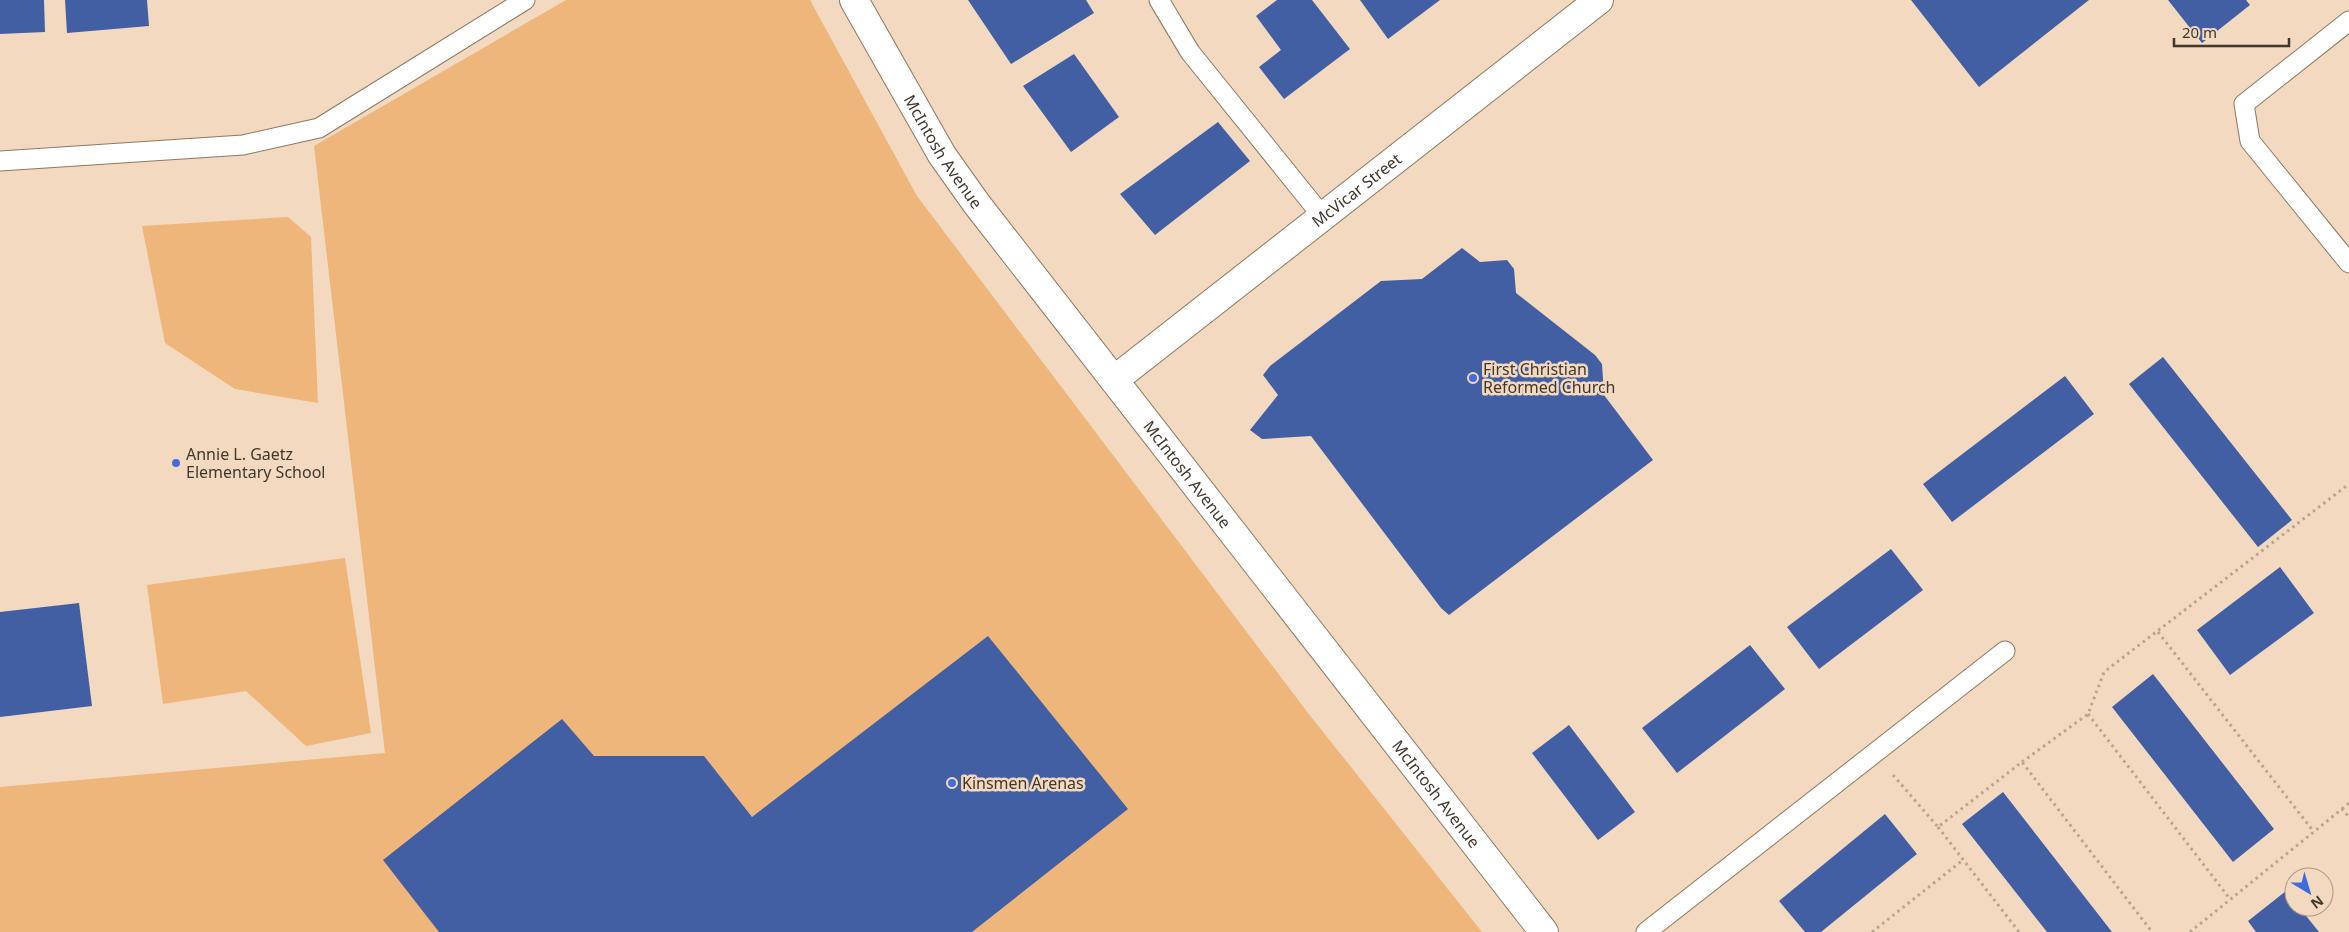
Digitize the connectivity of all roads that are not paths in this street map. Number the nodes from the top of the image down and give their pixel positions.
1 (525, 0) edge
2 (854, 0) edge
3 (1599, 0) edge
4 (1164, 2) edge
5 (2349, 21) edge
6 (0, 161) edge
7 (1323, 217) junction
8 (2349, 263) edge
9 (1114, 380) junction
10 (2005, 651) dead end
11 (1544, 932) edge
12 (1646, 932) edge

1 - 6 lane
2 - 9 street, McIntosh Avenue
3 - 7 street, McVicar Street
4 - 7 lane
5 - 8 lane
7 - 9 street, McVicar Street
9 - 11 street, McIntosh Avenue
10 - 12 lane

